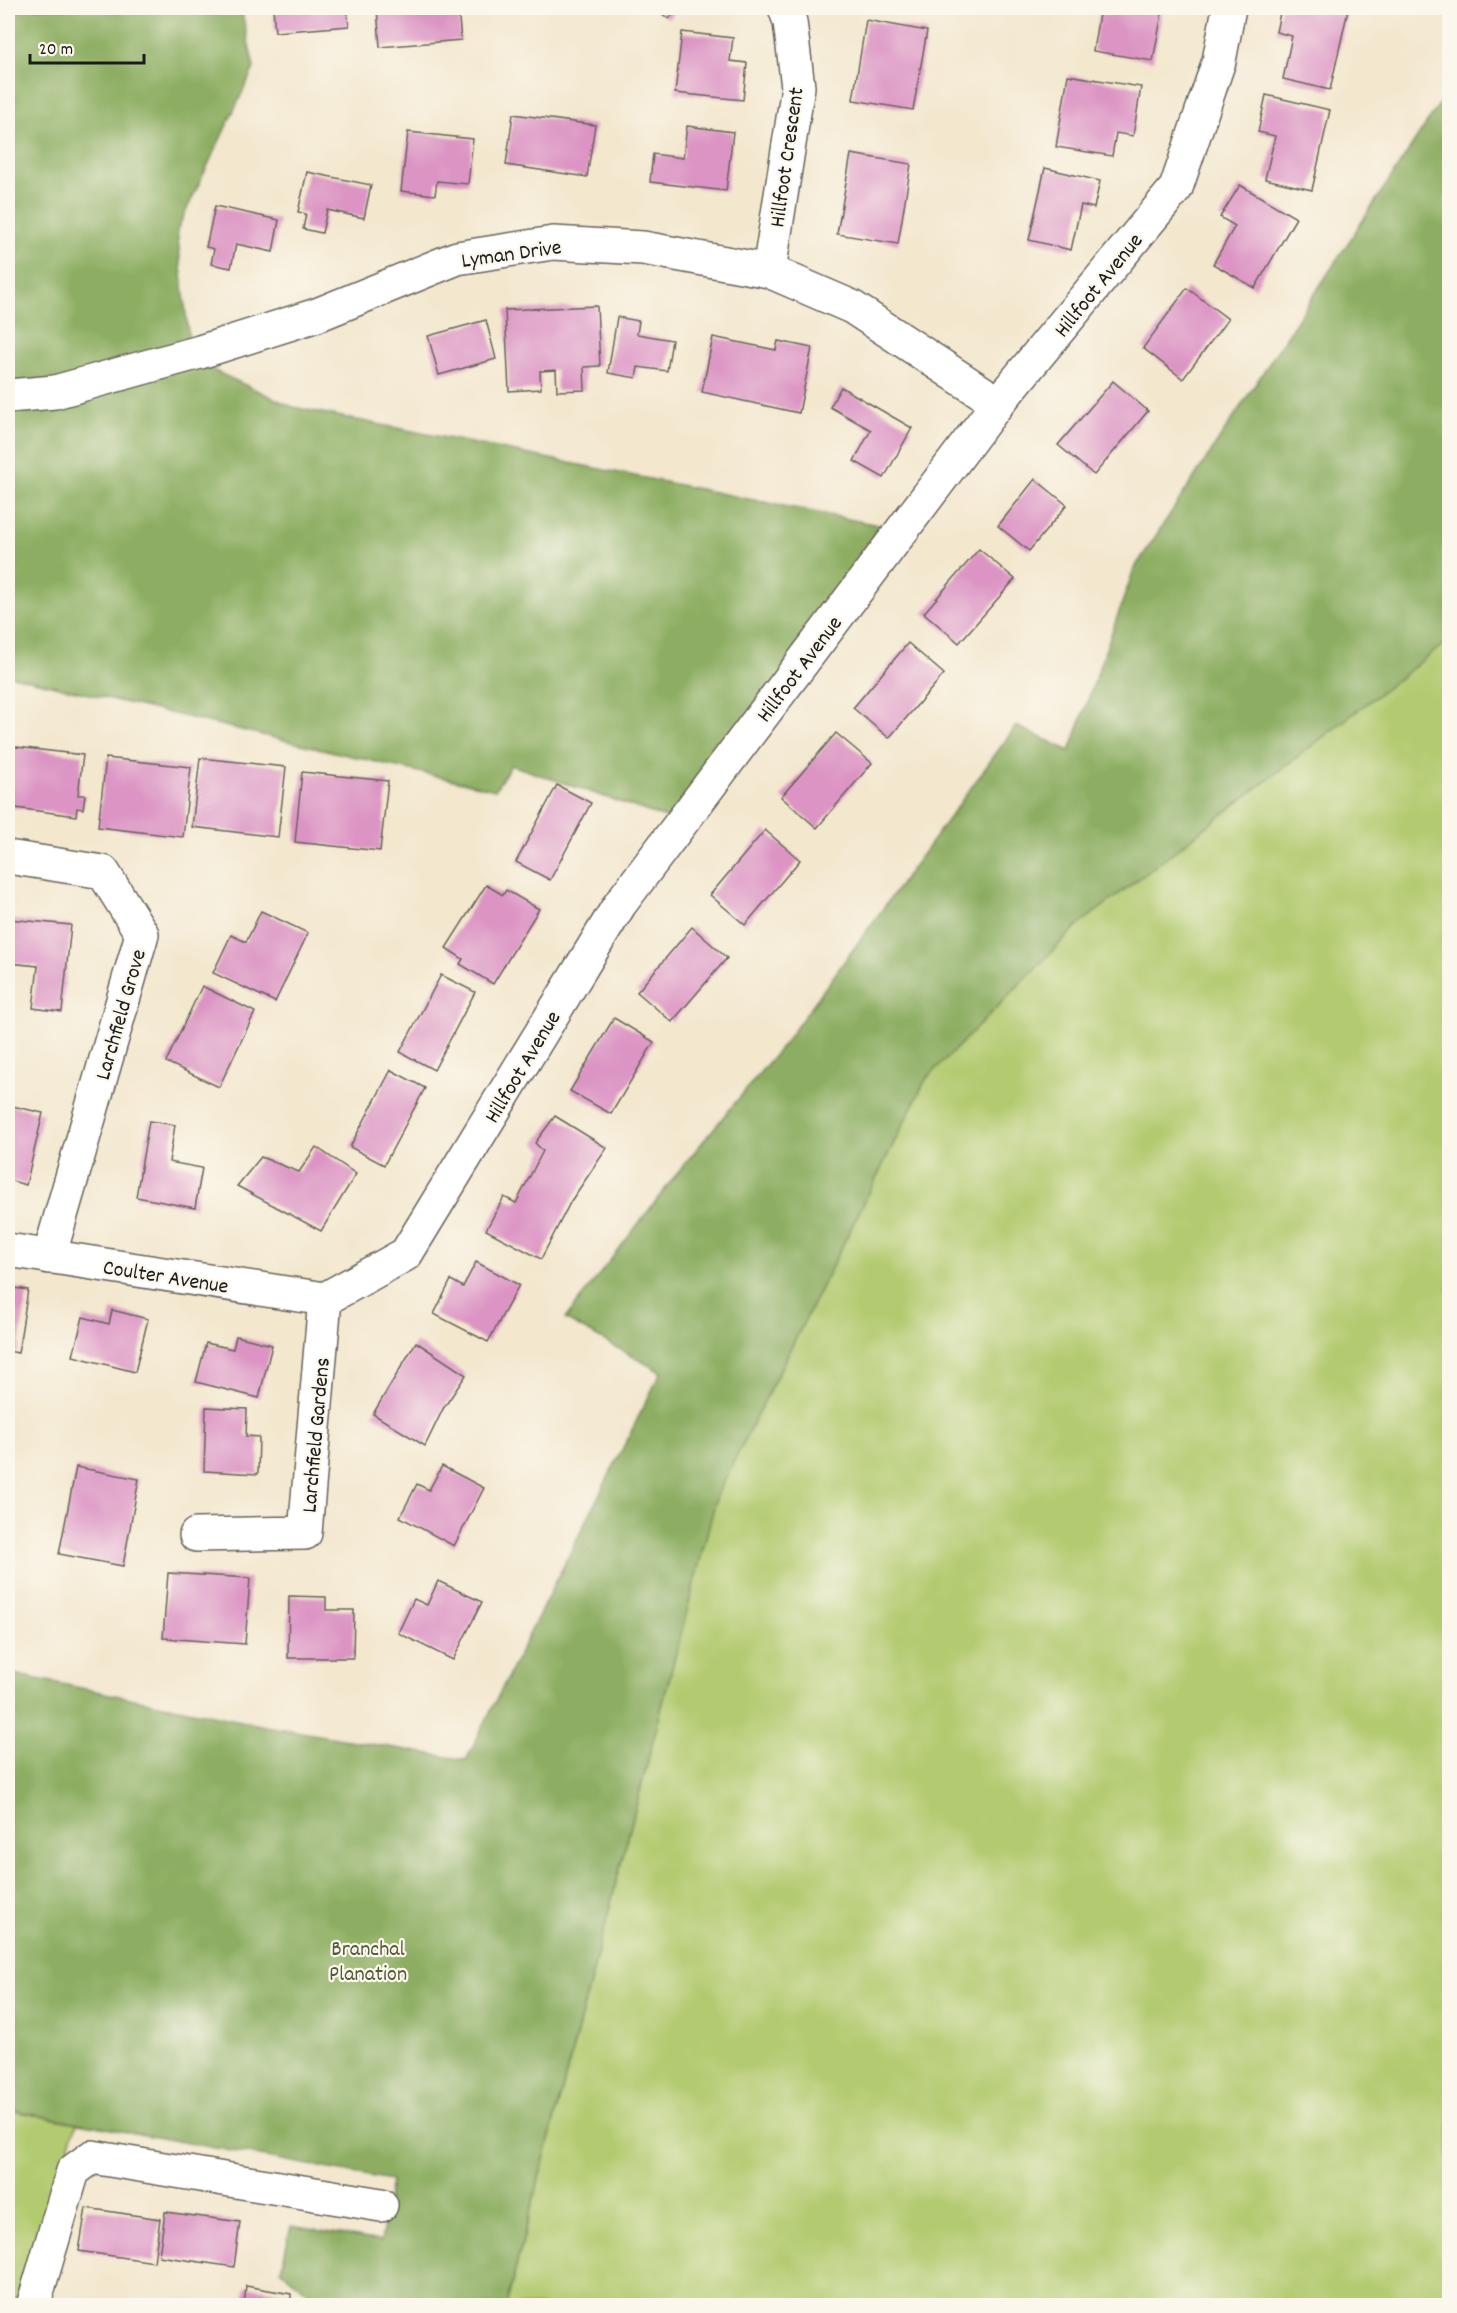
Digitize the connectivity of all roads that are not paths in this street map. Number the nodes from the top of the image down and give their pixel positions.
1 (785, 8) edge
2 (1229, 8) edge
3 (769, 271) junction
4 (8, 396) edge
5 (998, 403) junction
6 (8, 857) edge
7 (8, 1250) edge
8 (49, 1257) junction
9 (325, 1299) junction
10 (196, 1535) dead end
11 (381, 2205) dead end
12 (33, 2306) edge

1 - 3 street, Hillfoot Crescent
2 - 5 street, Hillfoot Avenue
3 - 4 street, Lyman Drive
3 - 5 street, Lyman Drive
5 - 9 street, Hillfoot Avenue
6 - 8 street, Larchfield Grove
7 - 8 street, Coulter Avenue
8 - 9 street, Coulter Avenue
9 - 10 street, Larchfield Gardens
11 - 12 street

